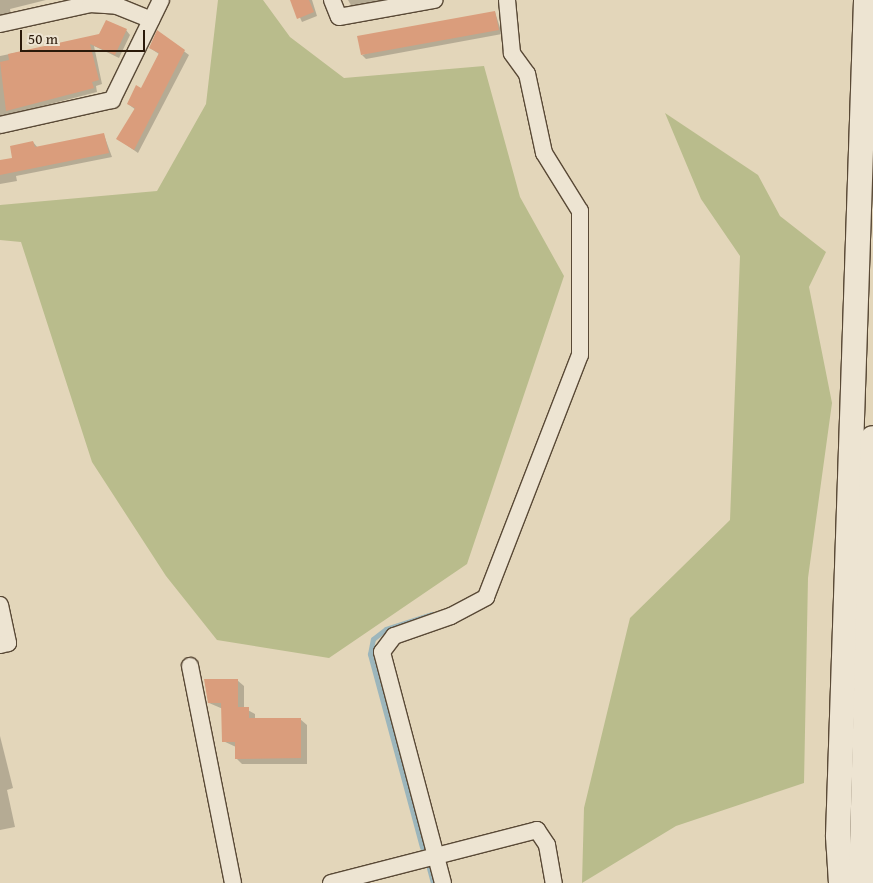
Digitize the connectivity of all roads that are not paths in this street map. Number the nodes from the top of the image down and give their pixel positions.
1 (161, 0) edge
2 (332, 0) edge
3 (434, 0) edge
4 (507, 0) edge
5 (866, 0) edge
6 (151, 20) junction
7 (0, 24) edge
8 (0, 125) edge
9 (873, 438) edge
10 (0, 605) edge
11 (862, 636) edge
12 (0, 645) edge
13 (190, 666) dead end
14 (436, 857) junction
15 (233, 883) edge
16 (332, 883) edge
17 (443, 883) edge
18 (554, 883) edge
19 (841, 883) edge
20 (861, 883) edge

1 - 6 street
2 - 3 street
4 - 14 street
5 - 11 street
6 - 7 street
6 - 8 street
9 - 11 street
10 - 12 street
11 - 19 street
11 - 20 street
13 - 15 street
14 - 16 street
14 - 17 street
14 - 18 street

